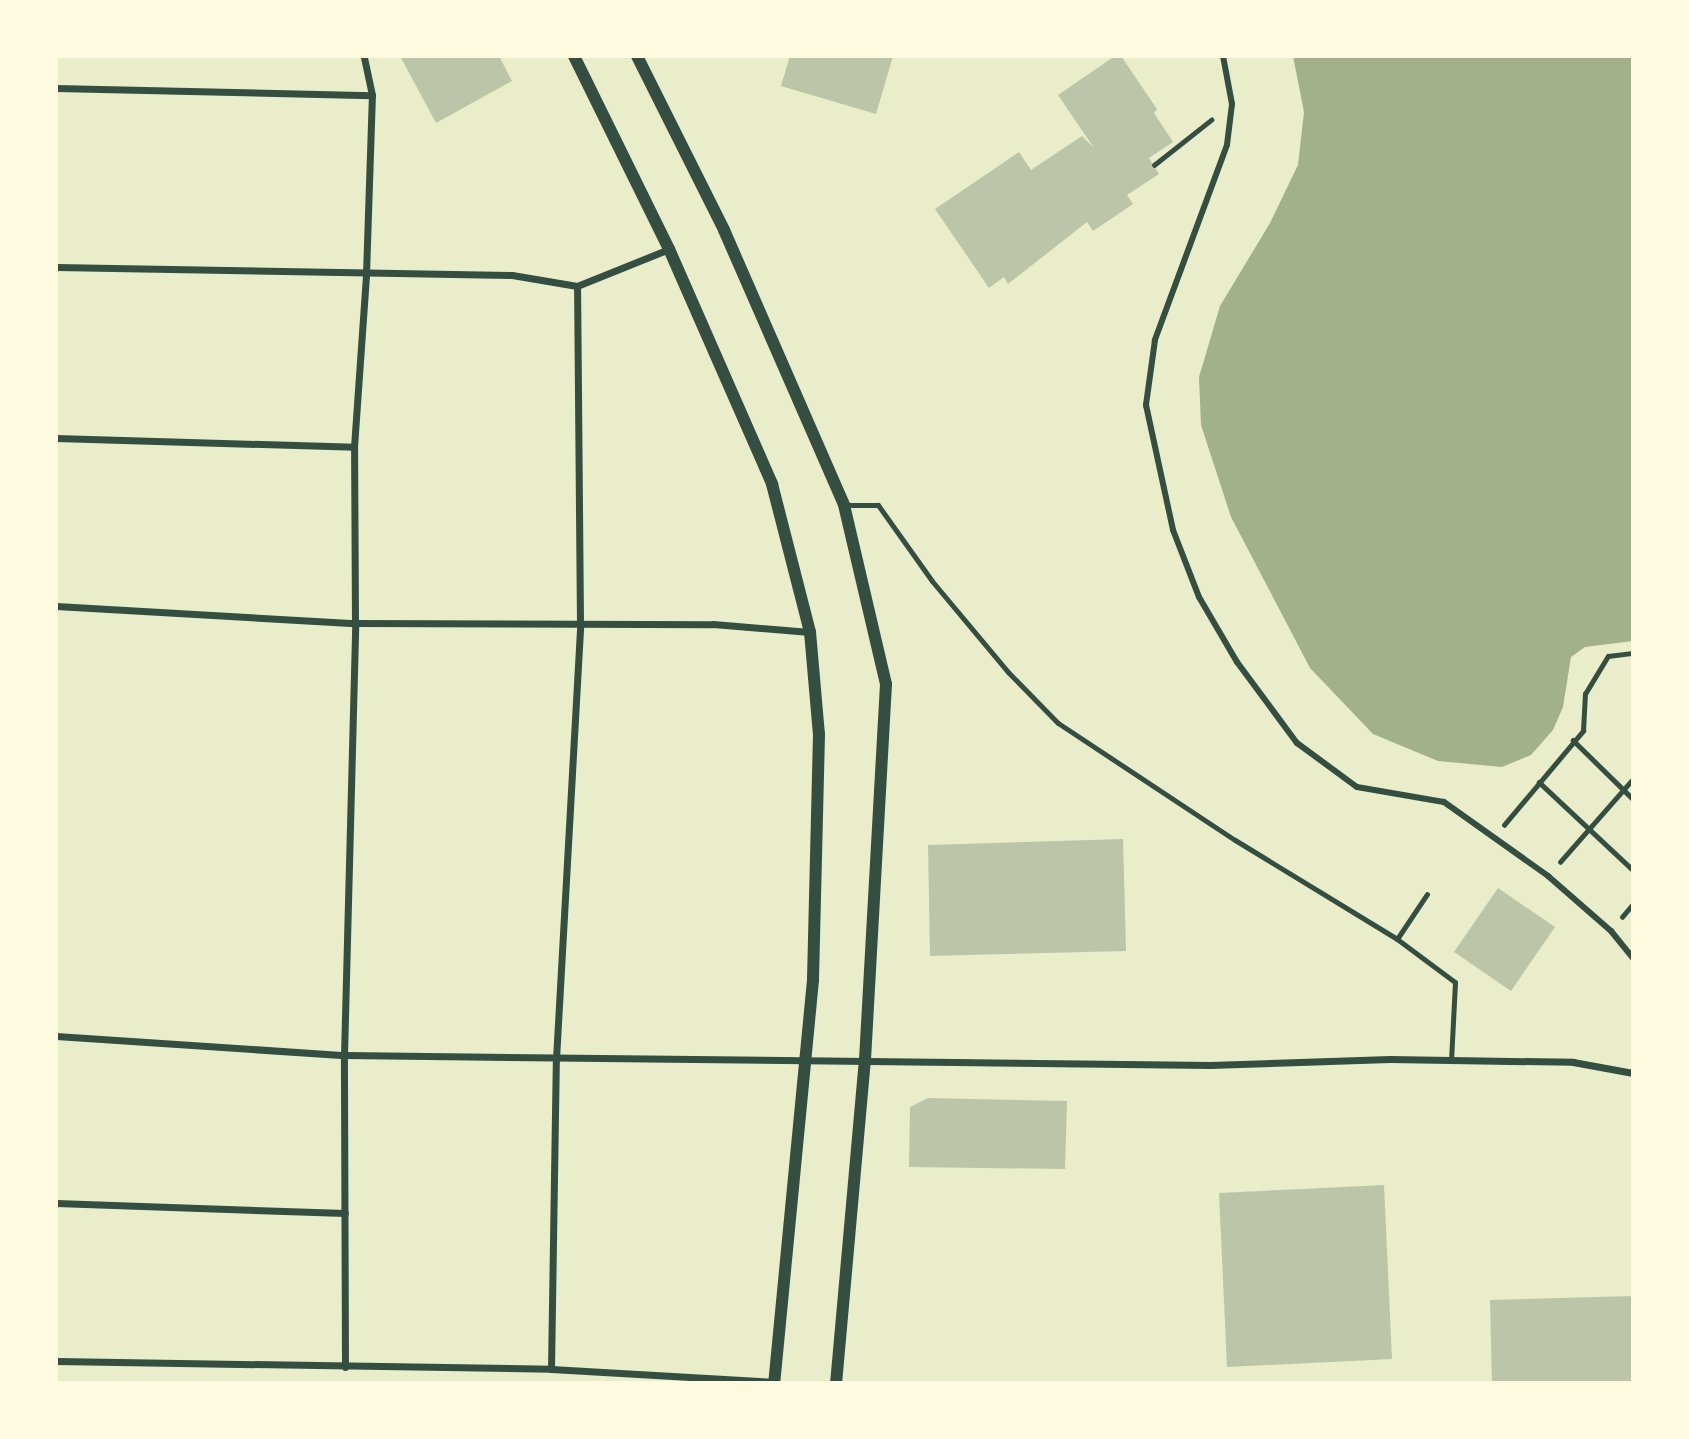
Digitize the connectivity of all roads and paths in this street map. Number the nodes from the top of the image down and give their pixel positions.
1 (363, 56) edge
2 (574, 56) edge
3 (637, 56) edge
4 (1223, 56) edge
5 (56, 88) edge
6 (372, 95) junction
7 (1231, 104) junction
8 (1154, 165) dead end
9 (669, 249) junction
10 (56, 267) edge
11 (366, 274) junction
12 (577, 286) junction
13 (56, 438) edge
14 (354, 447) junction
15 (844, 505) junction
16 (56, 606) edge
17 (355, 623) junction
18 (580, 623) junction
19 (810, 632) junction
20 (1633, 653) edge
21 (1573, 740) junction
22 (1633, 779) edge
23 (1539, 782) junction
24 (1621, 788) junction
25 (1633, 799) edge
26 (1589, 827) junction
27 (1496, 835) junction
28 (1633, 870) edge
29 (1548, 876) junction
30 (1427, 894) dead end
31 (1397, 939) junction
32 (1633, 958) edge
33 (56, 1036) edge
34 (344, 1055) junction
35 (556, 1059) junction
36 (865, 1059) junction
37 (1451, 1060) junction
38 (803, 1062) junction
39 (1633, 1073) edge
40 (56, 1203) edge
41 (345, 1213) junction
42 (56, 1362) edge
43 (345, 1367) junction
44 (551, 1369) junction
45 (774, 1382) edge
46 (835, 1383) edge

1 - 6 street
2 - 9 street
3 - 15 street
4 - 7 street
5 - 6 street
6 - 11 street
7 - 8 path
7 - 27 street
9 - 12 street
9 - 19 street
10 - 11 street
11 - 12 street
11 - 14 street
12 - 18 street
13 - 14 street
14 - 17 street
15 - 31 lane
15 - 36 street
16 - 17 street
17 - 18 street
17 - 34 street
18 - 19 street
18 - 35 street
19 - 38 street
20 - 21 path
21 - 23 path
21 - 24 path
22 - 24 path
23 - 26 path
23 - 27 path
24 - 25 path
24 - 26 path
26 - 28 path
26 - 29 path
27 - 29 street
29 - 32 street
30 - 31 lane
31 - 37 lane
33 - 34 street
34 - 35 street
34 - 41 street
35 - 38 street
35 - 44 street
36 - 37 street
36 - 38 street
36 - 46 street
37 - 39 street
38 - 45 street
40 - 41 street
41 - 43 street
42 - 43 street
43 - 44 street
44 - 45 street

